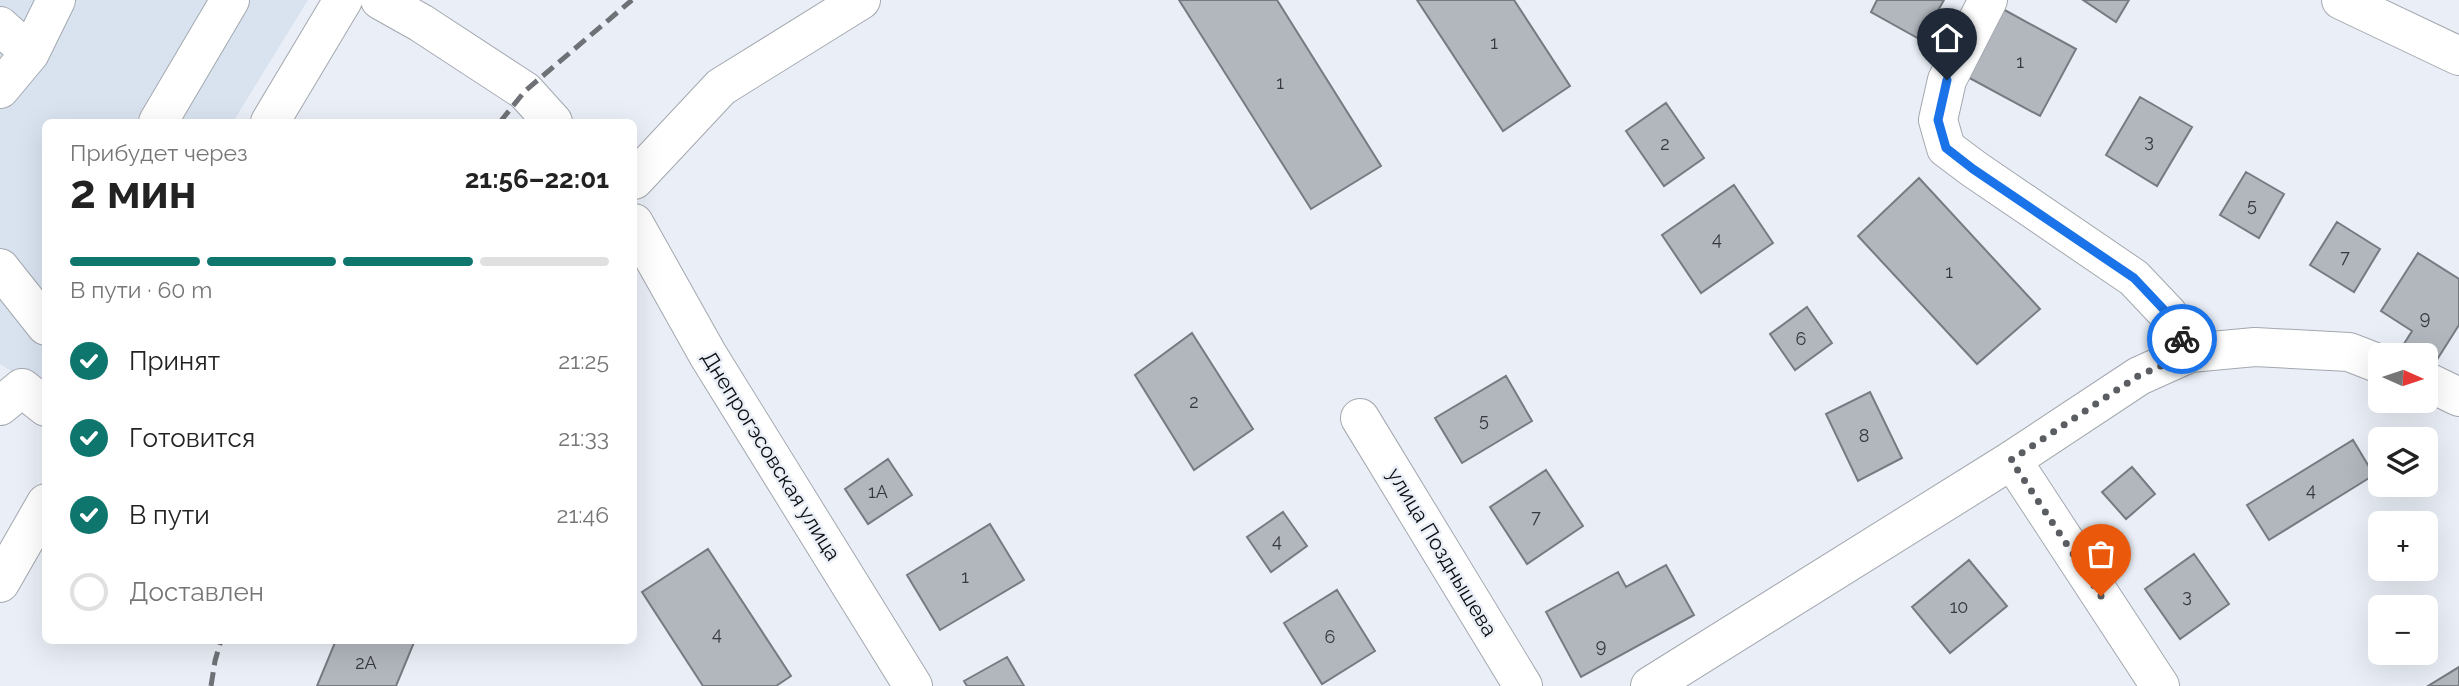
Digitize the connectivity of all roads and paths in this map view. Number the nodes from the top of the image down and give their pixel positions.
1 (57, 0) edge
2 (230, 0) edge
3 (343, 0) edge
4 (380, 0) edge
5 (861, 0) edge
6 (1988, 0) edge
7 (2341, 0) edge
8 (0, 26) edge
9 (30, 53) junction
10 (2459, 56) edge
11 (0, 89) edge
12 (160, 119) edge
13 (272, 119) edge
14 (550, 119) edge
15 (637, 177) edge
16 (637, 228) edge
17 (0, 268) edge
18 (42, 318) edge
19 (2190, 353) junction
20 (2368, 360) edge
21 (2438, 387) edge
22 (2459, 397) edge
23 (1360, 418) dead end
24 (2011, 460) junction
25 (42, 510) edge
26 (0, 583) edge
27 (913, 686) edge
28 (1523, 686) edge
29 (1650, 686) edge
30 (2160, 686) edge

1 - 9 street
2 - 12 street
3 - 13 street
4 - 14 street
5 - 15 street
6 - 19 street
7 - 10 street
8 - 9 street
9 - 11 street
16 - 27 street, Днепрогэсовская улица
17 - 18 street
19 - 20 street
19 - 24 street
21 - 22 street
23 - 28 street, улица Позднышева
24 - 29 street
24 - 30 street
25 - 26 street

